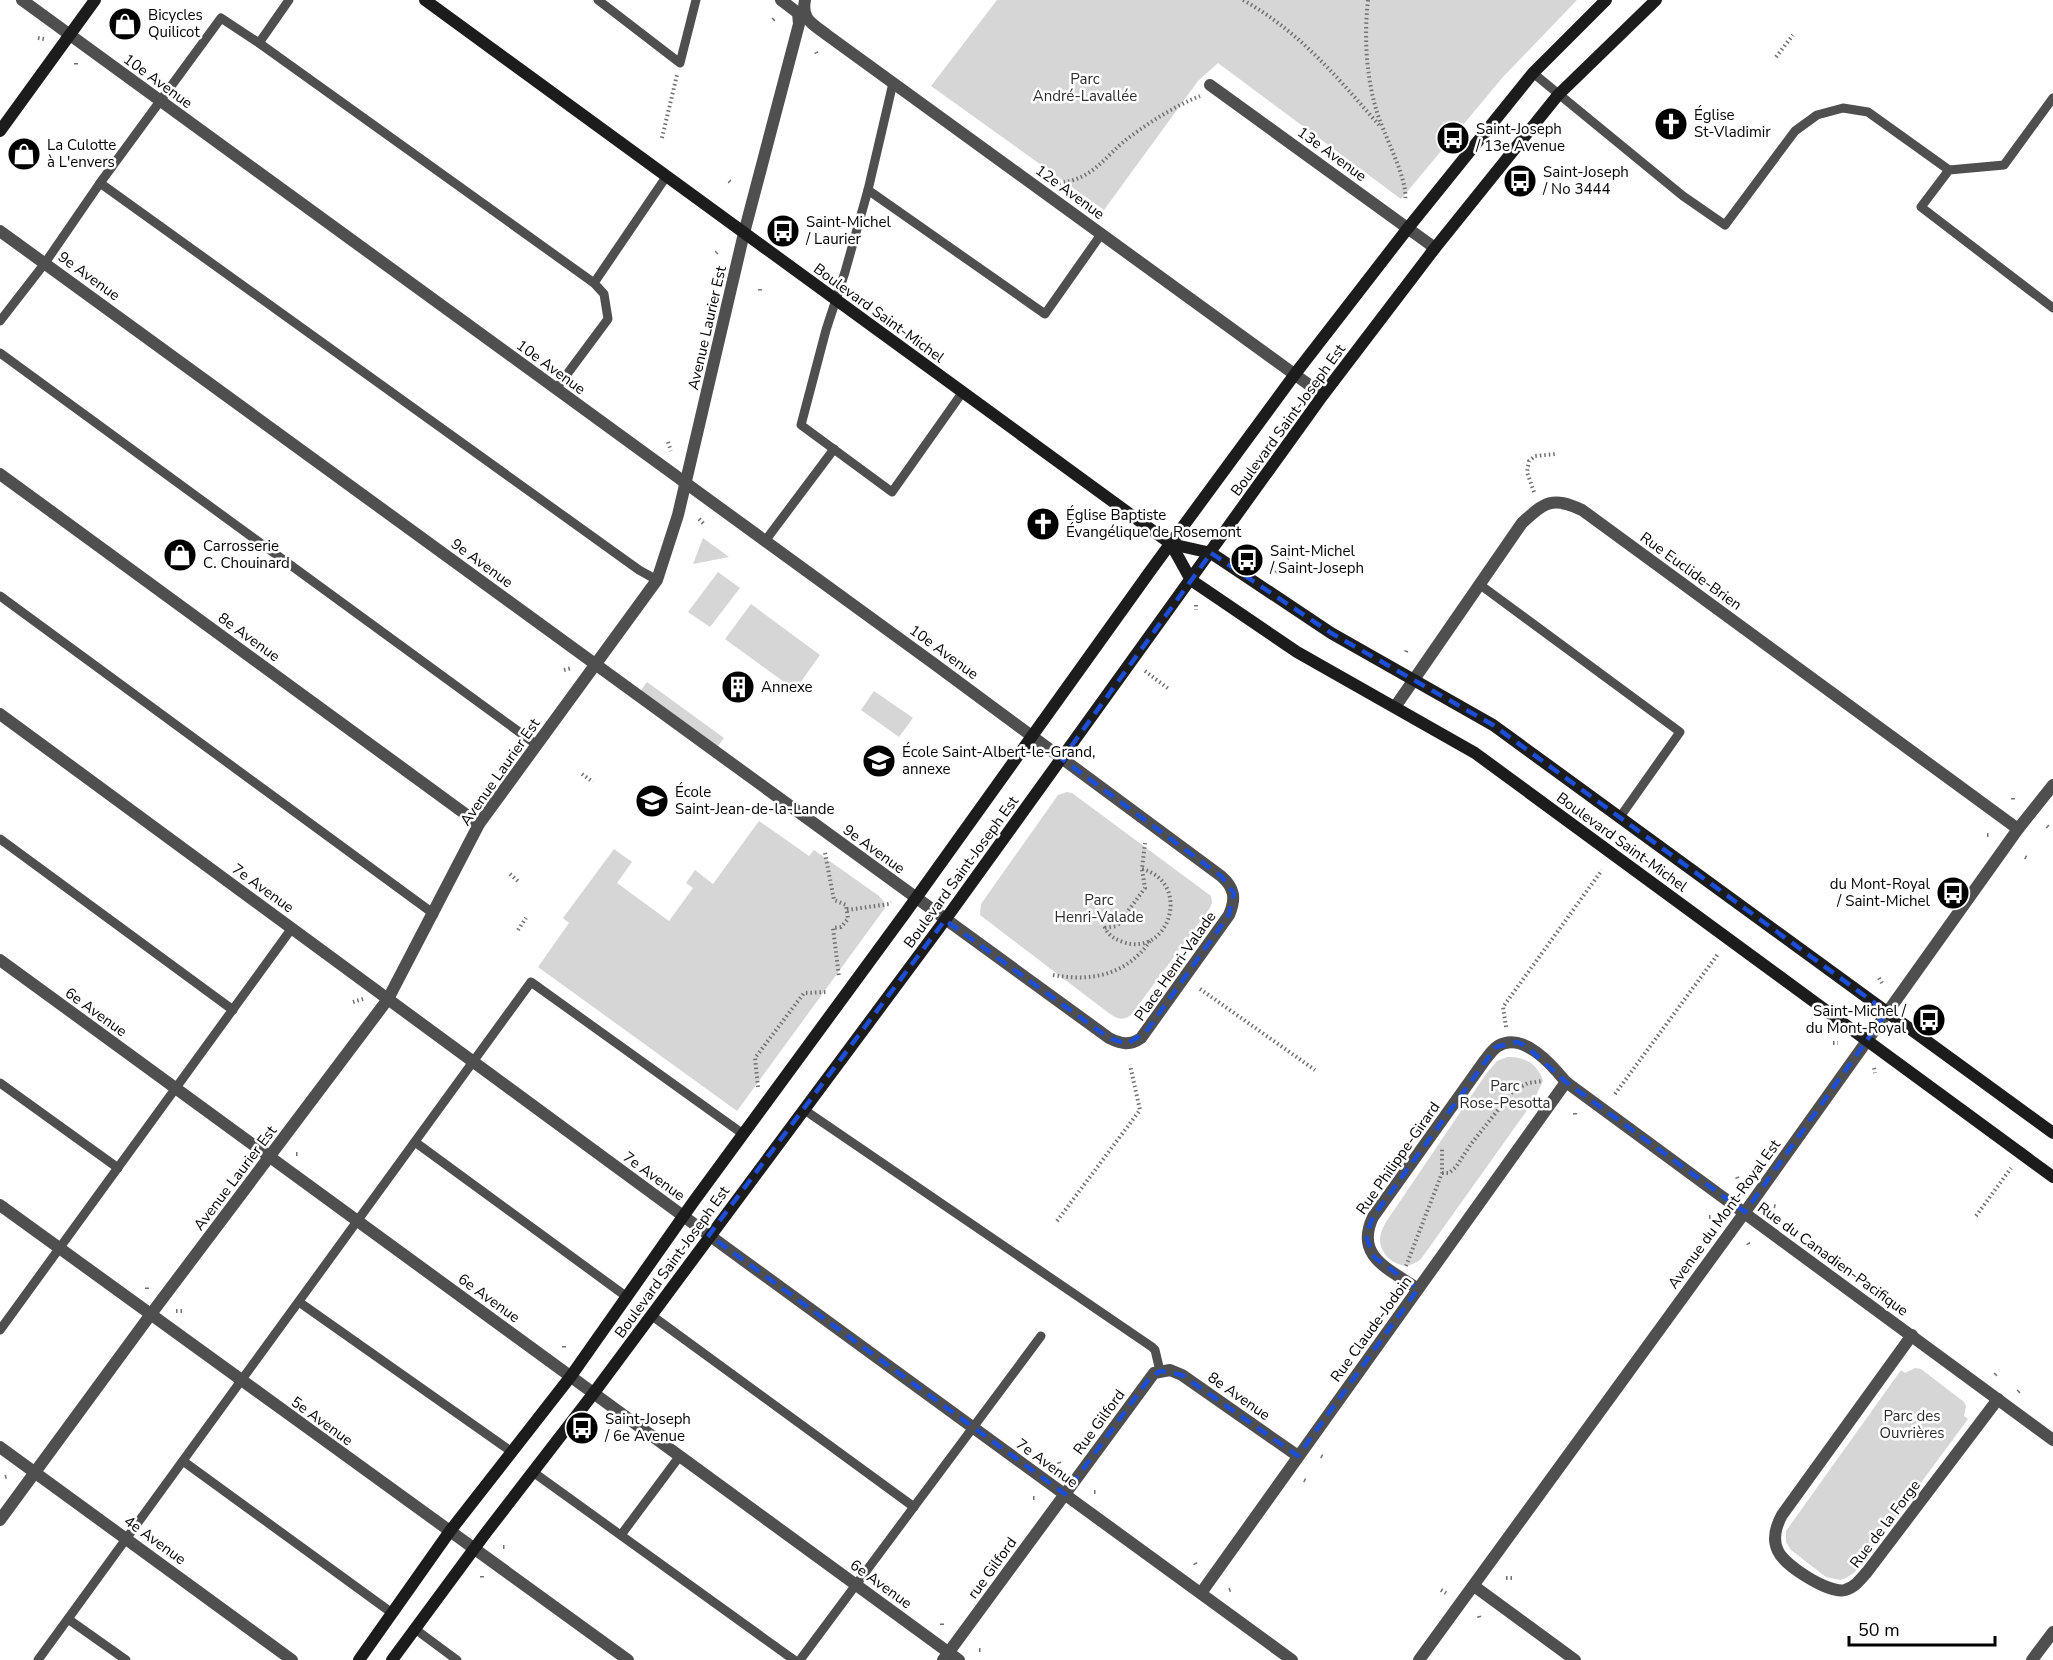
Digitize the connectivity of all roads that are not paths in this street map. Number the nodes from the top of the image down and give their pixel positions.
1 (21, 0) edge
2 (95, 0) edge
3 (289, 0) edge
4 (425, 0) edge
5 (598, 0) edge
6 (696, 0) edge
7 (781, 0) edge
8 (1606, 0) edge
9 (1656, 0) edge
10 (802, 9) edge
11 (70, 36) junction
12 (259, 43) junction
13 (1533, 73) junction
14 (893, 83) junction
15 (1210, 85) dead end
16 (1558, 95) junction
17 (2053, 98) edge
18 (159, 100) junction
19 (0, 131) edge
20 (1949, 170) junction
21 (666, 177) junction
22 (100, 183) junction
23 (868, 190) junction
24 (1408, 228) junction
25 (0, 231) edge
26 (744, 233) junction
27 (1101, 233) junction
28 (1435, 248) junction
29 (45, 263) junction
30 (594, 283) junction
31 (836, 300) junction
32 (2053, 308) edge
33 (0, 321) edge
34 (0, 353) edge
35 (1295, 374) junction
36 (556, 389) junction
37 (962, 393) junction
38 (1323, 395) junction
39 (834, 449) junction
40 (0, 474) edge
41 (685, 483) junction
42 (765, 541) junction
43 (1171, 544) junction
44 (1210, 553) junction
45 (657, 580) junction
46 (1191, 580) junction
47 (1479, 584) junction
48 (0, 596) edge
49 (595, 665) junction
50 (1414, 679) junction
51 (1395, 707) junction
52 (0, 714) edge
53 (1032, 735) junction
54 (537, 745) junction
55 (1062, 759) junction
56 (2053, 785) edge
57 (1620, 817) junction
58 (479, 824) junction
59 (2018, 829) junction
60 (0, 839) edge
61 (916, 898) junction
62 (434, 914) junction
63 (945, 920) junction
64 (292, 928) junction
65 (0, 960) edge
66 (388, 999) junction
67 (233, 1010) junction
68 (1887, 1012) junction
69 (1866, 1041) junction
70 (473, 1062) junction
71 (1566, 1082) junction
72 (0, 1083) edge
73 (176, 1089) junction
74 (803, 1110) junction
75 (2053, 1133) edge
76 (743, 1134) junction
77 (415, 1142) junction
78 (269, 1158) junction
79 (118, 1168) junction
80 (2053, 1177) edge
81 (0, 1205) edge
82 (1744, 1212) junction
83 (683, 1216) junction
84 (357, 1221) junction
85 (709, 1235) junction
86 (60, 1248) junction
87 (1418, 1290) junction
88 (627, 1297) junction
89 (298, 1302) junction
90 (151, 1314) junction
91 (651, 1315) junction
92 (0, 1329) edge
93 (1912, 1335) junction
94 (1041, 1336) dead end
95 (1160, 1371) junction
96 (571, 1376) junction
97 (241, 1381) junction
98 (593, 1394) junction
99 (1998, 1399) junction
100 (973, 1427) junction
101 (2053, 1440) edge
102 (0, 1447) edge
103 (512, 1452) junction
104 (1298, 1456) junction
105 (679, 1457) junction
106 (183, 1461) junction
107 (533, 1472) junction
108 (35, 1473) junction
109 (1065, 1494) junction
110 (914, 1507) junction
111 (0, 1520) edge
112 (450, 1531) junction
113 (621, 1535) junction
114 (127, 1538) junction
115 (475, 1547) junction
116 (856, 1585) junction
117 (1474, 1586) junction
118 (1200, 1593) junction
119 (392, 1613) junction
120 (68, 1619) junction
121 (415, 1629) junction
122 (2053, 1632) edge
123 (945, 1656) edge
124 (38, 1660) edge
125 (126, 1660) edge
126 (292, 1660) edge
127 (359, 1660) edge
128 (392, 1660) edge
129 (458, 1660) edge
130 (628, 1660) edge
131 (794, 1660) edge
132 (800, 1660) edge
133 (959, 1660) edge
134 (1292, 1660) edge
135 (1419, 1660) edge
136 (1575, 1660) edge
137 (2032, 1660) edge

1 - 11 street, 10e Avenue
2 - 11 main road
3 - 12 lane
4 - 21 main road, Boulevard Saint-Michel
5 - 6 lane
7 - 10 street, 12e Avenue
8 - 13 main road, Boulevard Saint-Joseph Est
9 - 16 main road, Boulevard Saint-Joseph Est
10 - 14 street, 12e Avenue
10 - 26 street, Avenue Laurier Est
11 - 18 street, 10e Avenue
11 - 19 main road
12 - 18 lane
12 - 30 lane
13 - 16 lane
13 - 24 main road, Boulevard Saint-Joseph Est
14 - 23 lane
14 - 27 street, 12e Avenue
15 - 24 street, 13e Avenue
16 - 20 lane
16 - 28 main road, Boulevard Saint-Joseph Est
17 - 20 lane
18 - 22 lane
18 - 36 street, 10e Avenue
20 - 32 lane
21 - 26 main road, Boulevard Saint-Michel
21 - 30 lane
22 - 29 lane
22 - 45 lane
23 - 27 lane
23 - 31 lane
24 - 28 street, 13e Avenue
24 - 35 main road, Boulevard Saint-Joseph Est
25 - 29 street, 9e Avenue
26 - 31 main road, Boulevard Saint-Michel
26 - 41 street, Avenue Laurier Est
27 - 35 street, 12e Avenue
28 - 38 main road, Boulevard Saint-Joseph Est
29 - 33 lane
29 - 49 street, 9e Avenue
30 - 36 lane
31 - 37 main road, Boulevard Saint-Michel
31 - 39 lane
34 - 54 lane
35 - 38 street, 12e Avenue
35 - 43 main road, Boulevard Saint-Joseph Est
36 - 41 street, 10e Avenue
37 - 39 lane
37 - 43 main road, Boulevard Saint-Michel
38 - 44 main road, Boulevard Saint-Joseph Est
39 - 42 lane
40 - 58 street, 8e Avenue
41 - 42 street, 10e Avenue
41 - 45 street, Avenue Laurier Est
42 - 53 street, 10e Avenue
43 - 44 main road, Boulevard Saint-Michel
43 - 46 main road, Boulevard Saint-Michel
43 - 53 main road, Boulevard Saint-Joseph Est
44 - 46 main road, Boulevard Saint-Joseph Est
44 - 50 main road, Boulevard Saint-Michel
45 - 49 street, Avenue Laurier Est
46 - 51 main road, Boulevard Saint-Michel
46 - 55 main road, Boulevard Saint-Joseph Est
47 - 50 street, Rue Euclide-Brien
47 - 57 lane
47 - 59 street, Rue Euclide-Brien
48 - 62 lane
49 - 54 street, Avenue Laurier Est
49 - 61 street, 9e Avenue
50 - 51 street, Rue Euclide-Brien
50 - 57 main road, Boulevard Saint-Michel
51 - 69 main road, Boulevard Saint-Michel
52 - 64 street, 7e Avenue
53 - 55 street, 10e Avenue
53 - 61 main road, Boulevard Saint-Joseph Est
54 - 58 street, Avenue Laurier Est
55 - 63 main road, Boulevard Saint-Joseph Est
55 - 63 street, Place Henri-Valade
56 - 59 street, Avenue du Mont-Royal Est
57 - 68 main road, Boulevard Saint-Michel
58 - 62 street, Avenue Laurier Est
59 - 68 street, Avenue du Mont-Royal Est
60 - 67 lane
61 - 63 street, 9e Avenue
61 - 76 main road, Boulevard Saint-Joseph Est
62 - 66 street, Avenue Laurier Est
63 - 74 main road, Boulevard Saint-Joseph Est
64 - 66 street, 7e Avenue
64 - 67 lane
65 - 73 street, 6e Avenue
66 - 70 street, 7e Avenue
66 - 78 street, Avenue Laurier Est
67 - 73 lane
68 - 69 street, Avenue du Mont-Royal Est
68 - 75 main road, Boulevard Saint-Michel
69 - 80 main road, Boulevard Saint-Michel
69 - 82 street, Avenue du Mont-Royal Est
70 - 76 lane
70 - 77 lane
70 - 83 street, 7e Avenue
71 - 82 street, Rue du Canadien-Pacifique
71 - 87 street, Rue Claude-Jodoin
71 - 87 street, Rue Philippe-Girard
72 - 79 lane
73 - 78 street, 6e Avenue
73 - 79 lane
74 - 85 main road, Boulevard Saint-Joseph Est
74 - 95 lane
76 - 83 main road, Boulevard Saint-Joseph Est
77 - 84 lane
77 - 88 lane
78 - 84 street, 6e Avenue
78 - 90 street, Avenue Laurier Est
79 - 86 lane
81 - 86 street, 5e Avenue
82 - 93 street, Rue du Canadien-Pacifique
82 - 117 street, Avenue du Mont-Royal Est
83 - 85 street, 7e Avenue
83 - 88 main road, Boulevard Saint-Joseph Est
84 - 89 lane
84 - 96 street, 6e Avenue
85 - 91 main road, Boulevard Saint-Joseph Est
85 - 100 street, 7e Avenue
86 - 90 street, 5e Avenue
86 - 92 lane
87 - 104 street, Rue Claude-Jodoin
88 - 96 main road, Boulevard Saint-Joseph Est
89 - 97 lane
89 - 103 lane
90 - 97 street, 5e Avenue
90 - 108 street, Avenue Laurier Est
91 - 98 main road, Boulevard Saint-Joseph Est
91 - 110 lane
93 - 99 street, Rue du Canadien-Pacifique
93 - 99 street, Rue de la Forge
94 - 100 lane
95 - 104 street, 8e Avenue
95 - 109 street, Rue Gilford
96 - 98 street, 6e Avenue
96 - 103 main road, Boulevard Saint-Joseph Est
97 - 106 lane
97 - 112 street, 5e Avenue
98 - 105 street, 6e Avenue
98 - 107 main road, Boulevard Saint-Joseph Est
99 - 101 street, Rue du Canadien-Pacifique
100 - 109 street, 7e Avenue
100 - 110 lane
102 - 108 street, 4e Avenue
103 - 112 main road, Boulevard Saint-Joseph Est
104 - 118 street, Rue Claude-Jodoin
105 - 113 lane
105 - 116 street, 6e Avenue
106 - 114 lane
106 - 119 lane
107 - 113 lane
107 - 115 main road, Boulevard Saint-Joseph Est
108 - 111 street, Avenue Laurier Est
108 - 114 street, 4e Avenue
109 - 118 street, 7e Avenue
109 - 123 street, rue Gilford
110 - 116 lane
112 - 115 street, 5e Avenue
112 - 119 main road, Boulevard Saint-Joseph Est
113 - 131 lane
114 - 120 lane
114 - 126 street, 4e Avenue
115 - 121 main road, Boulevard Saint-Joseph Est
115 - 130 street, 5e Avenue
116 - 123 street, 6e Avenue
116 - 132 lane
117 - 135 street, Avenue du Mont-Royal Est
117 - 136 street
118 - 134 street, 7e Avenue
119 - 127 main road, Boulevard Saint-Joseph Est
120 - 124 lane
120 - 125 lane
121 - 128 main road, Boulevard Saint-Joseph Est
121 - 129 lane
122 - 137 street
123 - 133 street, 6e Avenue

